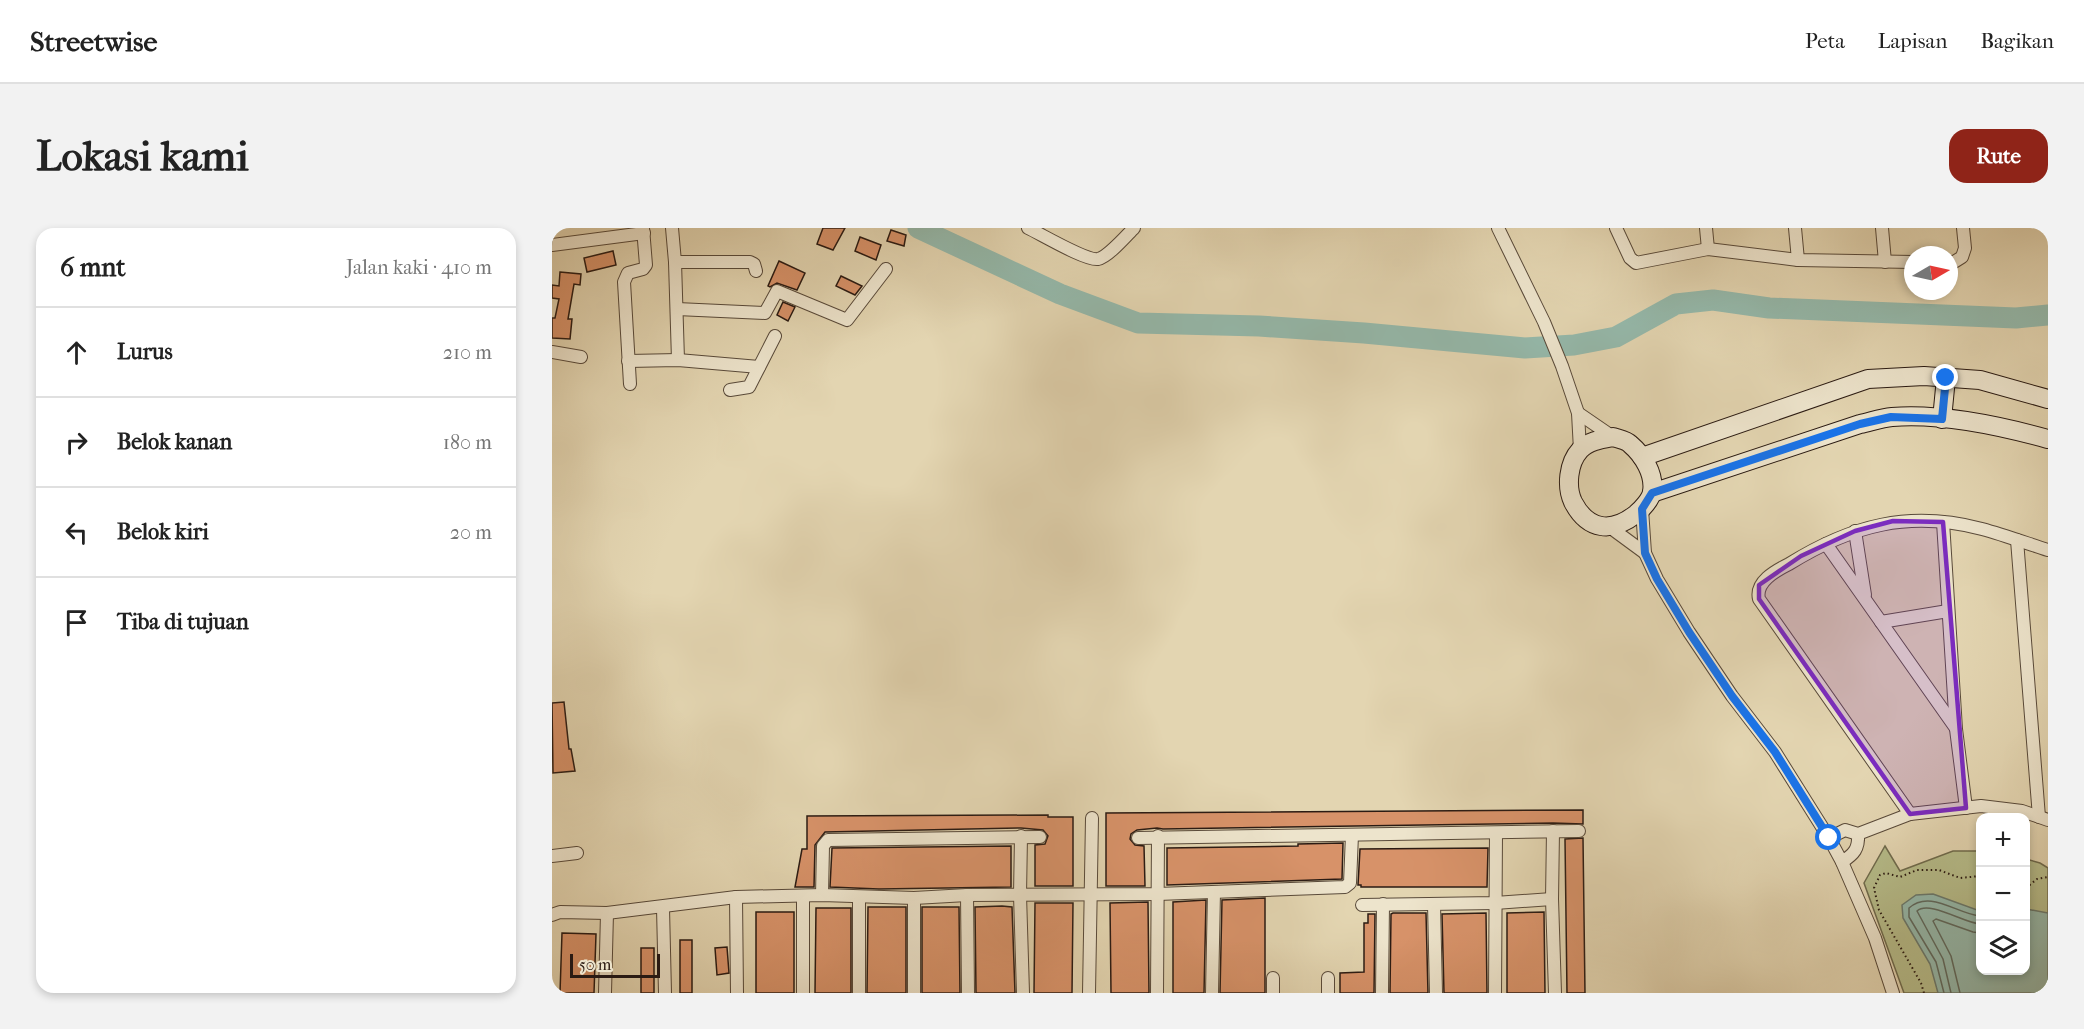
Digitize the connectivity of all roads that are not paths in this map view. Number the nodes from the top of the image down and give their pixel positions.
1 (672, 228) edge
2 (1028, 228) edge
3 (1134, 228) edge
4 (1498, 228) edge
5 (1616, 228) edge
6 (1706, 228) edge
7 (1795, 228) edge
8 (1882, 228) edge
9 (1963, 228) edge
10 (644, 230) edge
11 (552, 245) edge
12 (1708, 249) junction
13 (1798, 260) junction
14 (1958, 260) edge
15 (675, 262) junction
16 (1885, 262) junction
17 (1904, 262) edge
18 (886, 269) dead end
19 (756, 271) dead end
20 (677, 309) junction
21 (775, 336) dead end
22 (552, 352) edge
23 (580, 357) dead end
24 (678, 360) junction
25 (628, 361) junction
26 (759, 367) junction
27 (1946, 378) junction
28 (630, 384) dead end
29 (730, 390) dead end
30 (2048, 399) edge
31 (1578, 413) junction
32 (1942, 419) junction
33 (1613, 437) junction
34 (2048, 439) edge
35 (1580, 450) junction
36 (1642, 457) junction
37 (1652, 493) junction
38 (1642, 509) junction
39 (1943, 522) junction
40 (1611, 528) junction
41 (1855, 531) junction
42 (2018, 540) junction
43 (1826, 544) junction
44 (2048, 550) edge
45 (1645, 553) junction
46 (1865, 600) junction
47 (1948, 611) junction
48 (1881, 622) junction
49 (1956, 729) junction
50 (1966, 808) junction
51 (1910, 814) junction
52 (1092, 818) dead end
53 (2044, 819) edge
54 (1553, 831) junction
55 (1579, 831) dead end
56 (1496, 833) junction
57 (1858, 834) junction
58 (1352, 835) junction
59 (1021, 836) junction
60 (1158, 836) junction
61 (1040, 837) dead end
62 (1138, 838) dead end
63 (1829, 838) junction
64 (577, 853) dead end
65 (552, 856) edge
66 (1842, 862) junction
67 (1214, 892) junction
68 (1090, 894) junction
69 (1158, 894) junction
70 (822, 895) junction
71 (967, 895) junction
72 (1020, 895) junction
73 (803, 896) junction
74 (736, 897) junction
75 (859, 897) junction
76 (914, 898) junction
77 (1552, 899) junction
78 (1495, 903) junction
79 (1383, 904) junction
80 (1434, 904) junction
81 (1362, 905) dead end
82 (663, 908) junction
83 (607, 913) junction
84 (552, 915) edge
85 (1273, 978) dead end
86 (1328, 978) dead end
87 (605, 993) edge
88 (665, 993) edge
89 (737, 993) edge
90 (803, 993) edge
91 (859, 993) edge
92 (914, 993) edge
93 (968, 993) edge
94 (1023, 993) edge
95 (1089, 993) edge
96 (1156, 993) edge
97 (1212, 993) edge
98 (1273, 993) edge
99 (1328, 993) edge
100 (1382, 993) edge
101 (1436, 993) edge
102 (1495, 993) edge
103 (1555, 993) edge
104 (1893, 993) edge

1 - 15 street
2 - 3 street
4 - 31 street
5 - 12 street
6 - 12 street
7 - 13 street
8 - 16 street
9 - 14 street
10 - 11 street
10 - 25 street
12 - 13 street
13 - 16 street
15 - 19 street
15 - 20 street
16 - 17 street
18 - 20 street
20 - 24 street
21 - 26 street
22 - 23 street
24 - 25 street
24 - 26 street
25 - 28 street
26 - 29 street
27 - 30 street
27 - 32 street
27 - 36 street
31 - 33 street
31 - 35 street
32 - 34 street
32 - 37 street
33 - 35 street
33 - 36 street
35 - 40 street
36 - 37 street
37 - 38 street
38 - 40 street
38 - 45 street
39 - 41 street
39 - 42 street
39 - 47 street
40 - 45 street
41 - 43 street
41 - 46 street
42 - 44 street
42 - 53 street
43 - 46 street
43 - 51 street
45 - 63 street
46 - 48 street
47 - 48 street
47 - 49 street
48 - 49 street
49 - 50 street
50 - 51 street
50 - 53 street
51 - 57 street
52 - 68 street
54 - 55 street
54 - 56 street
54 - 77 street
56 - 58 street
56 - 78 street
57 - 63 street
57 - 66 street
58 - 60 street
58 - 67 street
59 - 61 street
59 - 70 street
59 - 72 street
60 - 62 street
60 - 69 street
63 - 66 street
64 - 65 street
66 - 104 street
67 - 69 street
67 - 97 street
68 - 69 street
68 - 72 street
68 - 95 street
69 - 96 street
70 - 73 street
70 - 75 street
71 - 72 street
71 - 76 street
71 - 93 street
72 - 94 street
73 - 74 street
73 - 90 street
74 - 82 street
74 - 89 street
75 - 76 street
75 - 91 street
76 - 92 street
77 - 78 street
77 - 103 street
78 - 80 street
78 - 102 street
79 - 80 street
79 - 81 street
79 - 100 street
80 - 101 street
82 - 83 street
82 - 88 street
83 - 84 street
83 - 87 street
85 - 98 street
86 - 99 street

